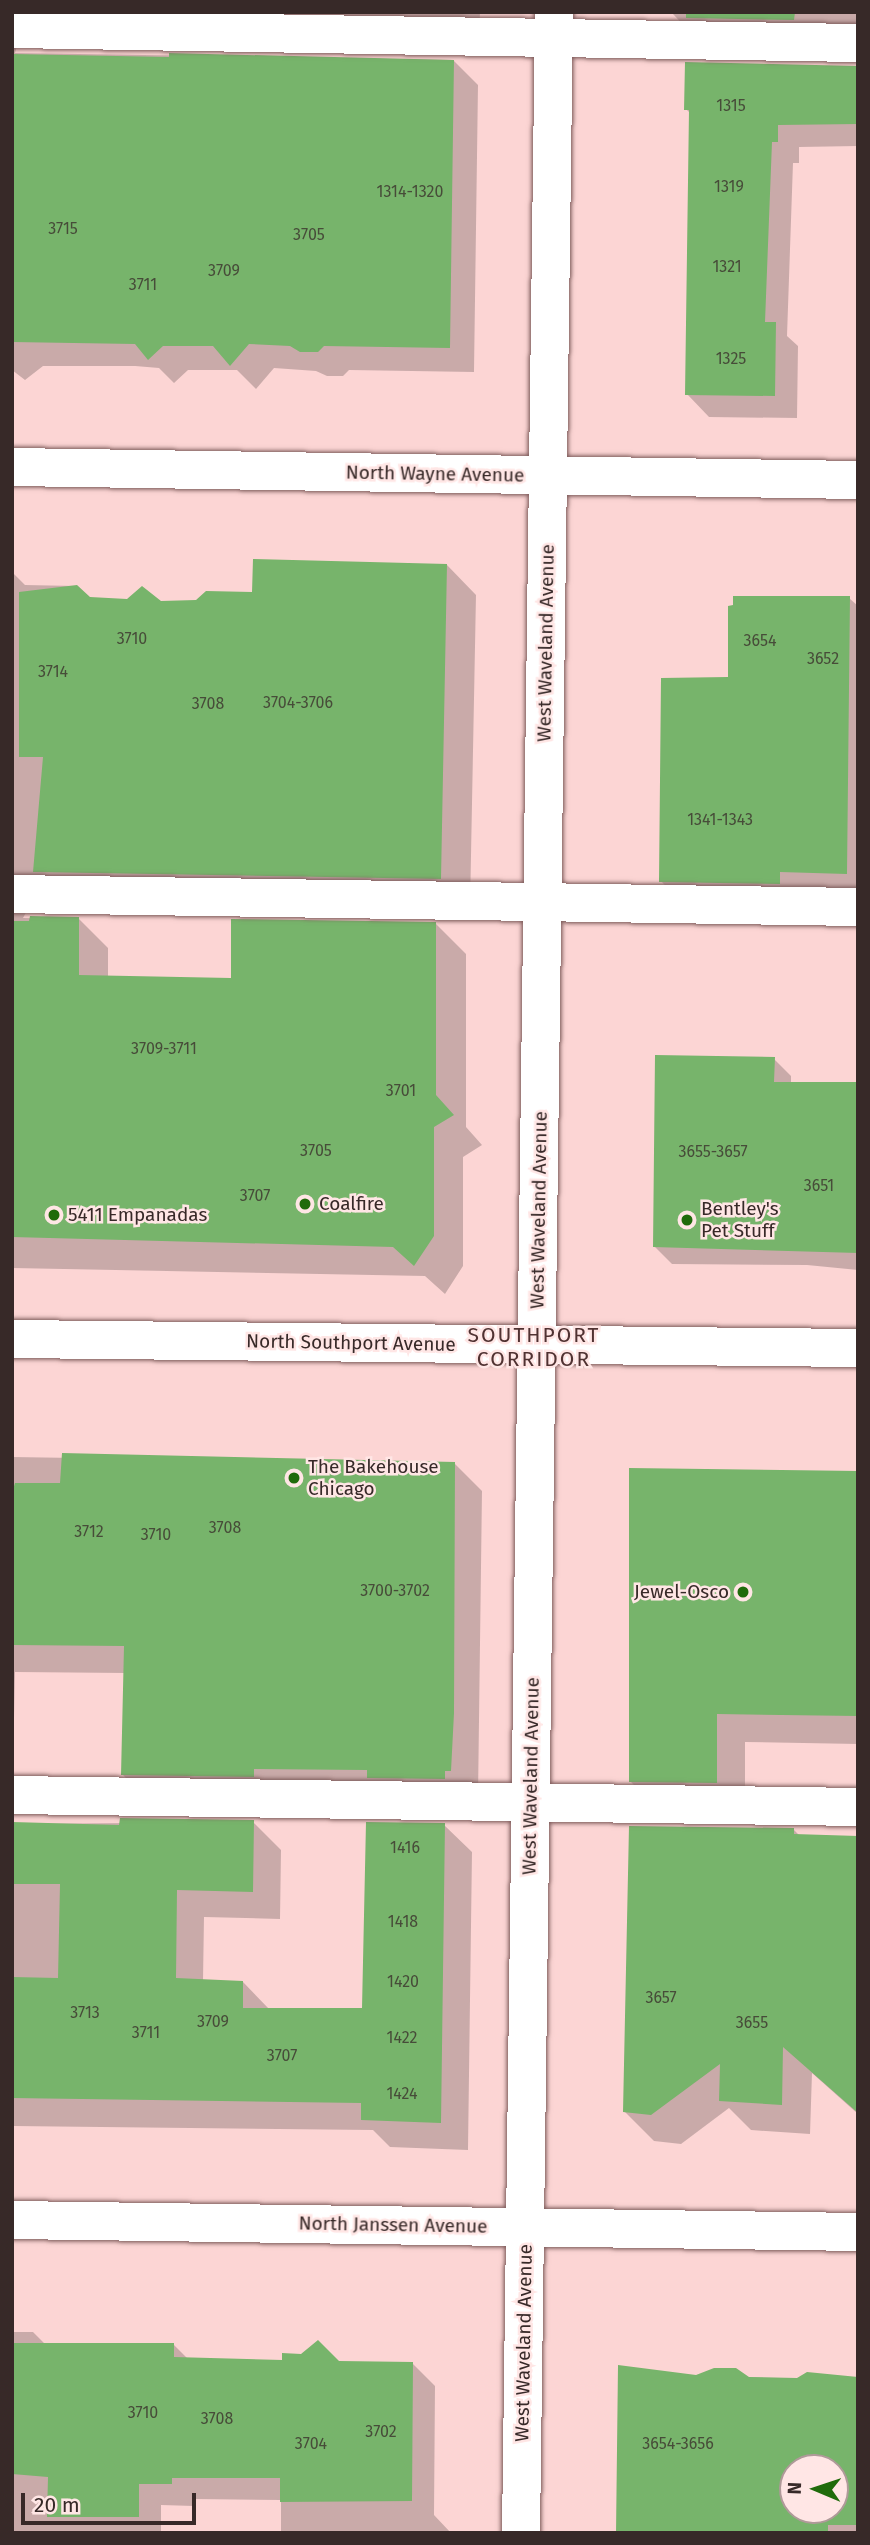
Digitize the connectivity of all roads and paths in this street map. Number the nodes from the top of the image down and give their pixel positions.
1 (554, 25) edge
2 (12, 29) edge
3 (858, 43) edge
4 (12, 467) edge
5 (548, 476) junction
6 (858, 480) edge
7 (12, 894) edge
8 (543, 901) junction
9 (858, 907) edge
10 (12, 1339) edge
11 (537, 1344) junction
12 (858, 1348) edge
13 (12, 1795) edge
14 (531, 1802) junction
15 (858, 1807) edge
16 (12, 2220) edge
17 (525, 2227) junction
18 (858, 2232) edge
19 (521, 2533) edge

1 - 2 street
1 - 3 street
1 - 5 street, West Waveland Avenue
4 - 5 street, North Wayne Avenue
5 - 6 street, North Wayne Avenue
5 - 8 street, West Waveland Avenue
7 - 8 street
8 - 9 street
8 - 11 street, West Waveland Avenue
10 - 11 street, North Southport Avenue
11 - 12 street, North Southport Avenue
11 - 14 street, West Waveland Avenue
13 - 14 street
14 - 15 street
14 - 17 street, West Waveland Avenue
16 - 17 street, North Janssen Avenue
17 - 18 street, North Janssen Avenue
17 - 19 street, West Waveland Avenue

